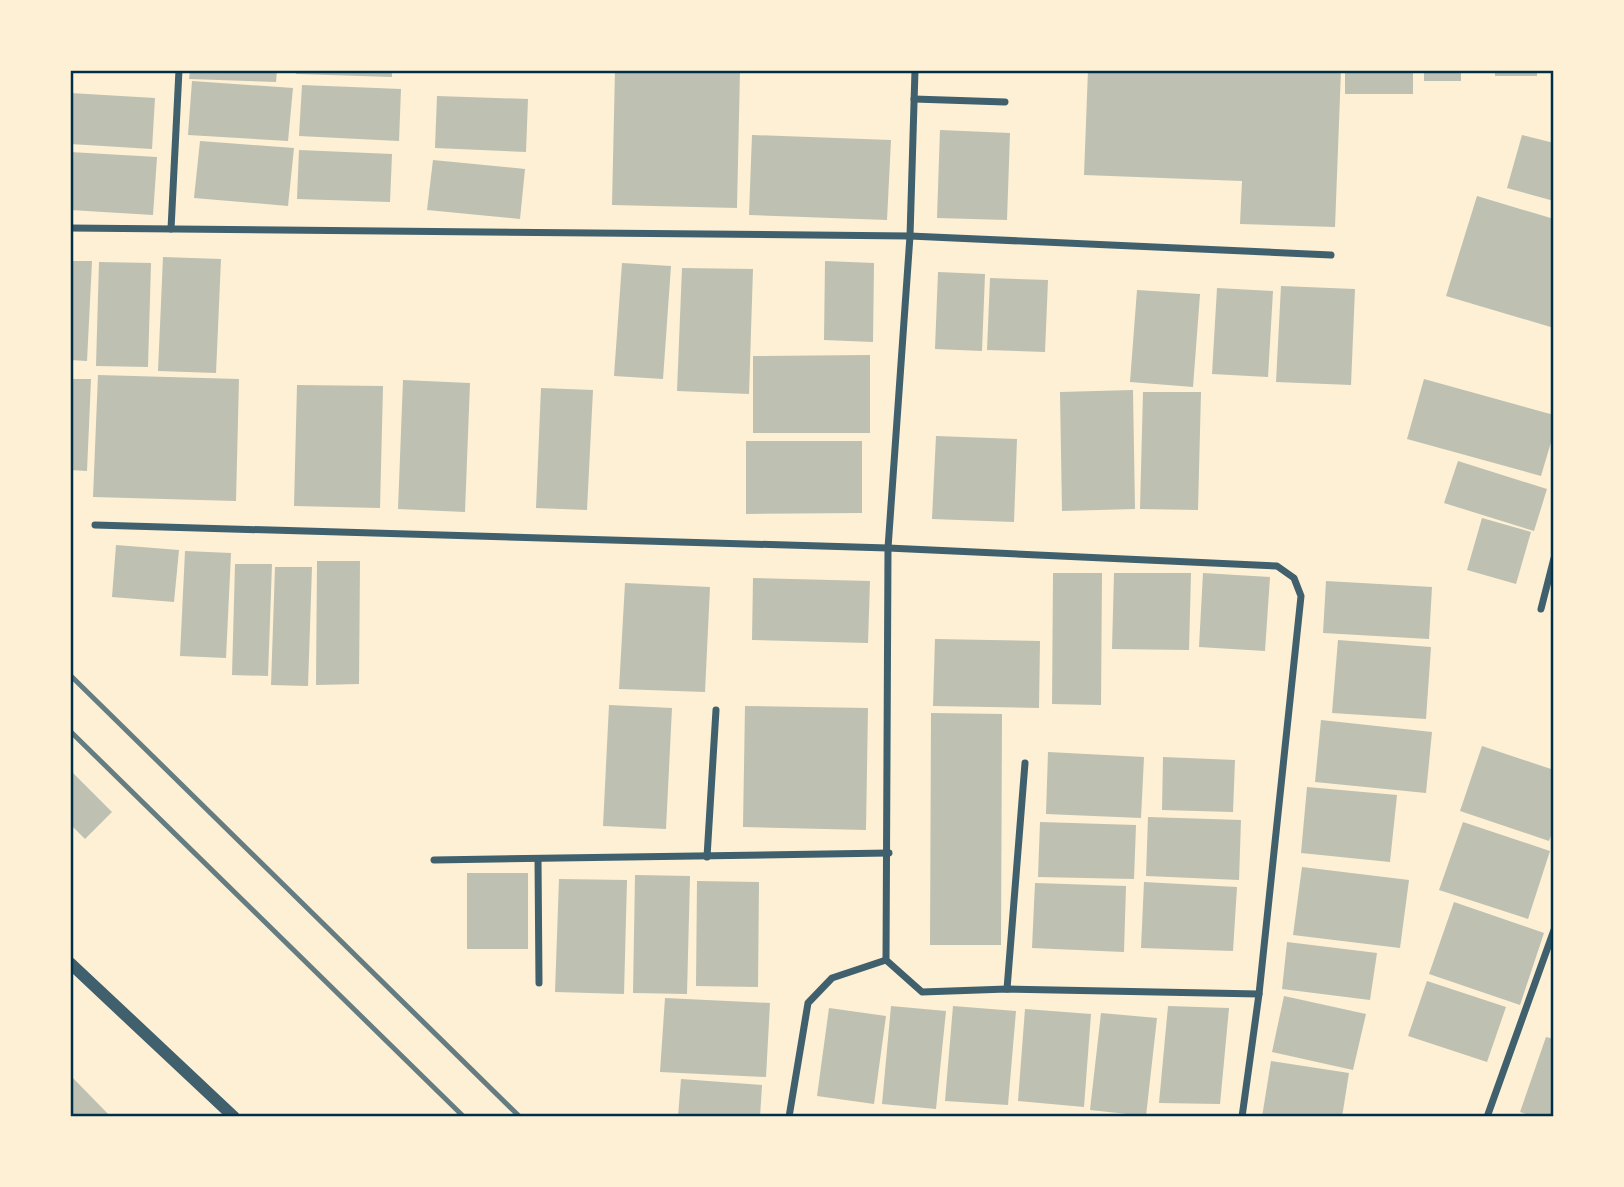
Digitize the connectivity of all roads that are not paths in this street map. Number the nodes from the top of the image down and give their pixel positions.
1 (179, 70) edge
2 (915, 70) edge
3 (914, 99) junction
4 (1005, 102) dead end
5 (70, 228) edge
6 (172, 229) junction
7 (910, 236) junction
8 (1331, 255) dead end
9 (95, 524) dead end
10 (888, 548) junction
11 (1554, 558) edge
12 (1541, 609) dead end
13 (716, 710) dead end
14 (1025, 763) dead end
15 (889, 853) junction
16 (707, 857) junction
17 (538, 859) junction
18 (434, 860) dead end
19 (1554, 930) edge
20 (886, 960) junction
21 (70, 963) edge
22 (539, 983) dead end
23 (1007, 989) junction
24 (1259, 994) junction
25 (233, 1117) edge
26 (789, 1117) edge
27 (1242, 1117) edge
28 (1487, 1117) edge

1 - 6 street
2 - 3 street
3 - 4 street
3 - 7 street
5 - 6 street
6 - 7 street
7 - 8 street
7 - 10 street
9 - 10 street
10 - 15 street
10 - 24 street
11 - 12 street
13 - 16 street
14 - 23 street
15 - 16 street
15 - 20 street
16 - 17 street
17 - 18 street
17 - 22 street
19 - 28 street
20 - 23 street
20 - 26 street
21 - 25 street
23 - 24 street
24 - 27 street

